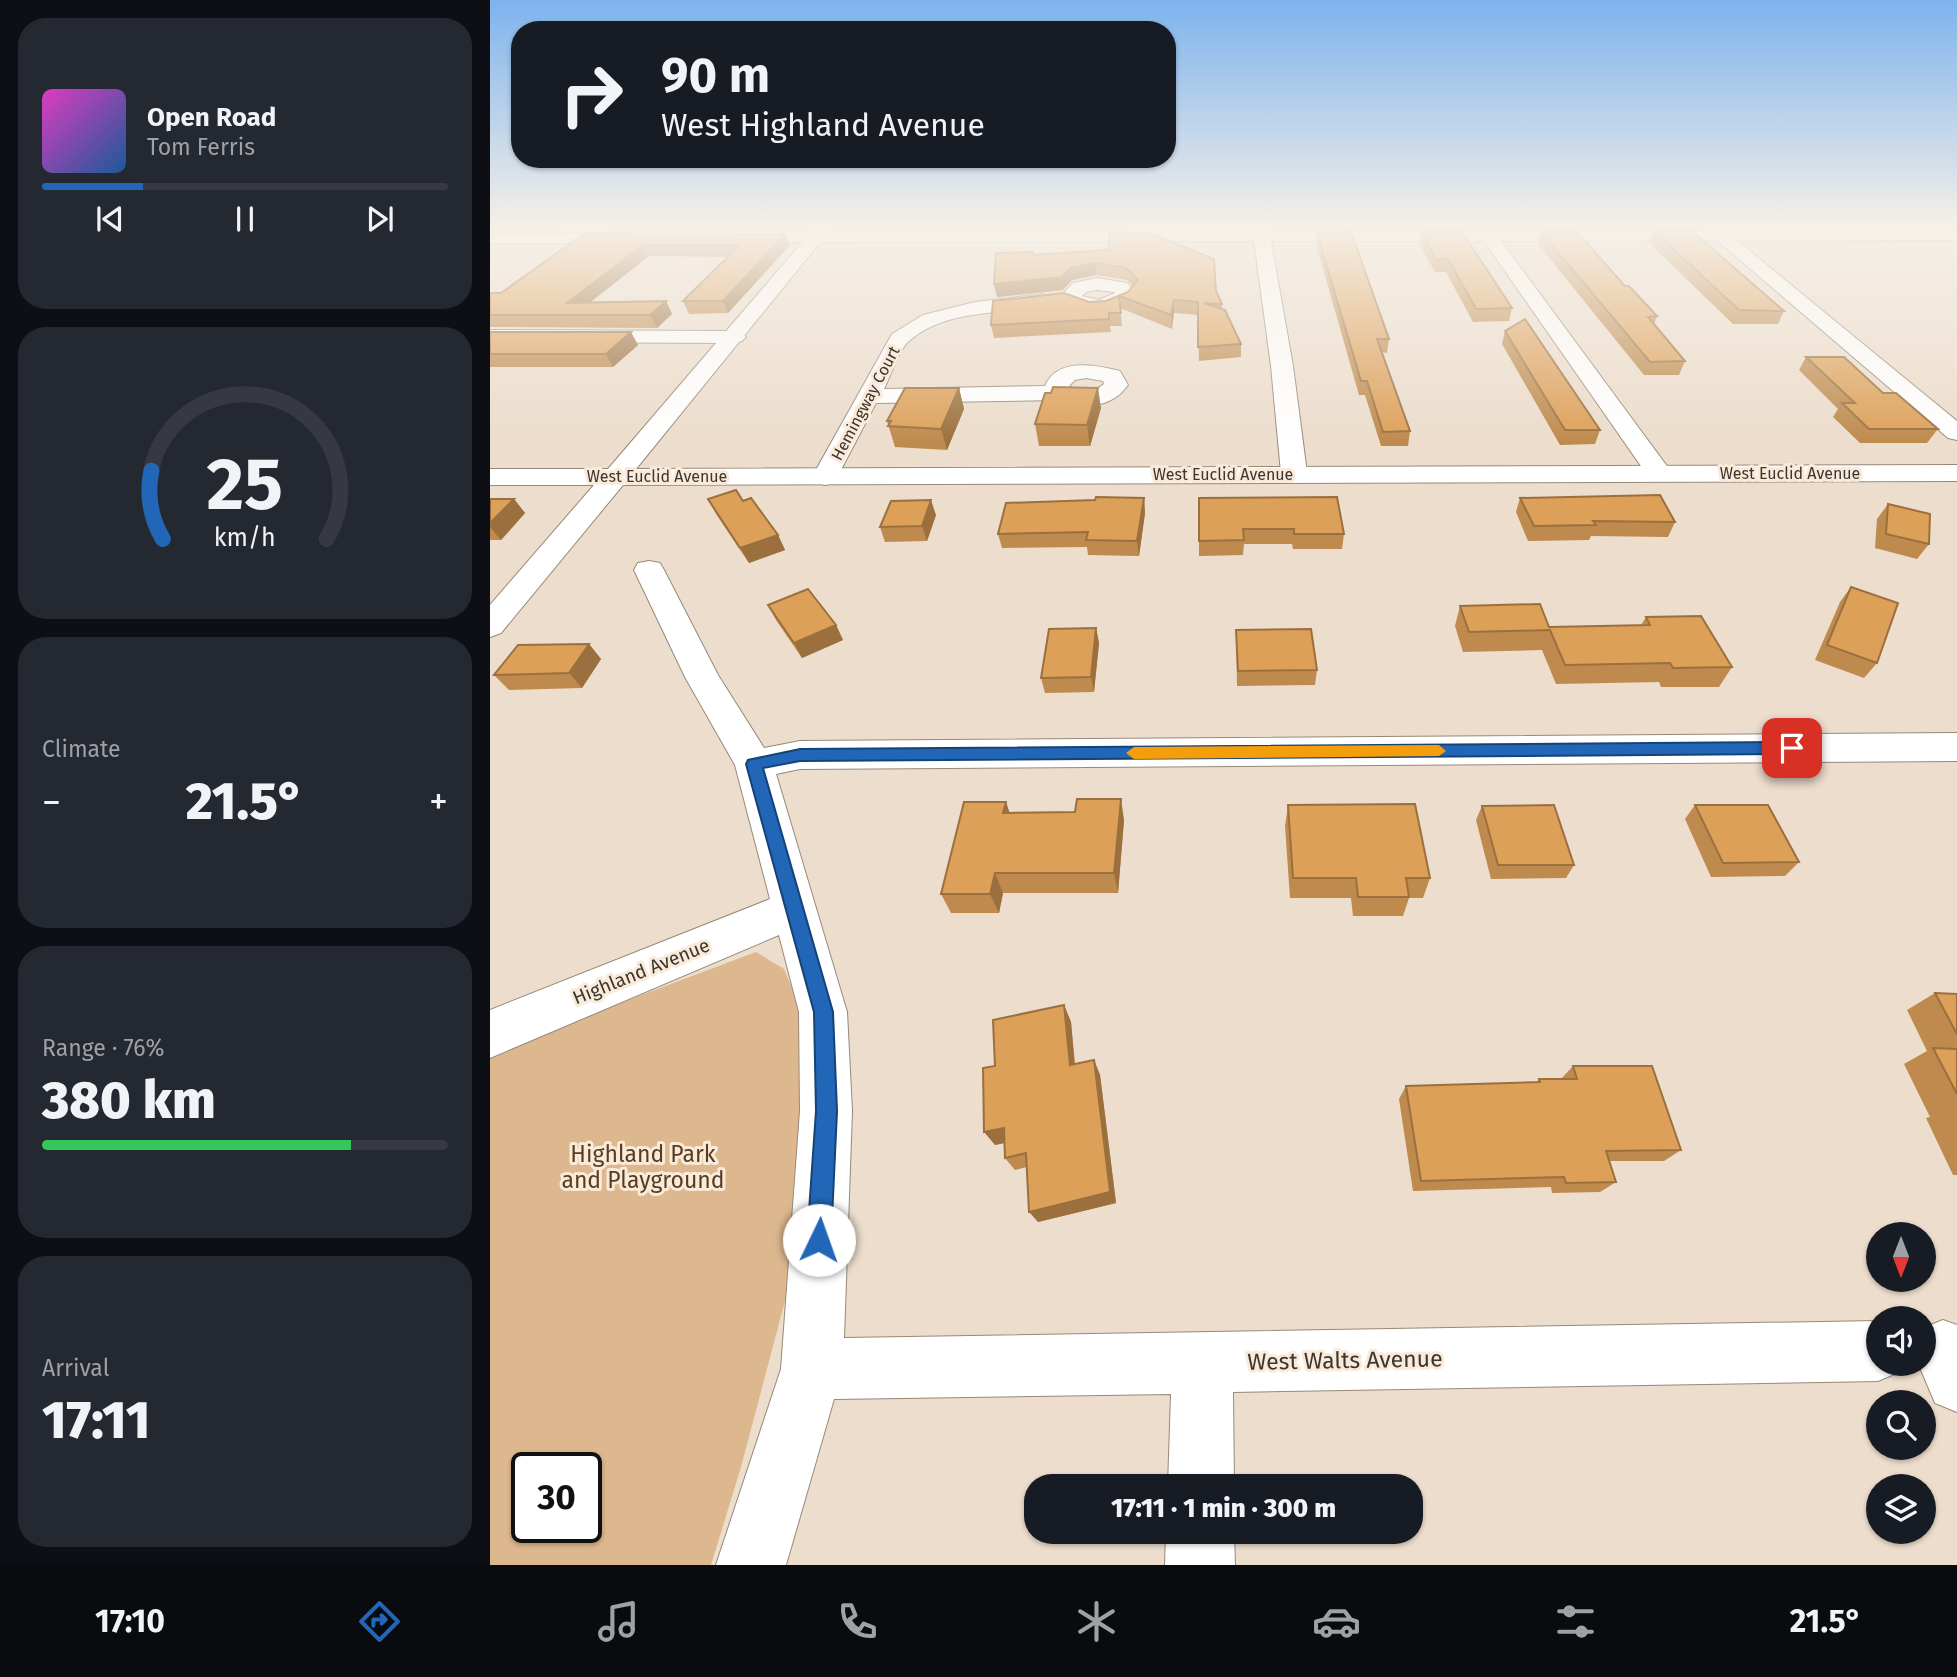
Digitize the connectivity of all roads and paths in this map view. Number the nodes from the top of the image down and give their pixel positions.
1 (767, 298) edge
2 (1061, 298) edge
3 (1272, 298) edge
4 (1533, 298) edge
5 (1794, 298) edge
6 (490, 336) edge
7 (735, 337) junction
8 (1060, 393) edge
9 (867, 396) junction
10 (1957, 433) edge
11 (1294, 473) junction
12 (1659, 473) junction
13 (1957, 473) edge
14 (613, 476) junction
15 (490, 477) edge
16 (825, 477) junction
17 (649, 570) dead end
18 (490, 626) edge
19 (1957, 747) edge
20 (754, 764) junction
21 (793, 909) junction
22 (490, 1034) edge
23 (1866, 1351) edge
24 (1202, 1362) junction
25 (812, 1369) junction
26 (1201, 1474) edge
27 (1200, 1544) edge
28 (751, 1565) edge
29 (1200, 1565) edge

1 - 7 street
2 - 9 street, Hemingway Court
3 - 11 street
4 - 12 street
5 - 10 street
6 - 7 street
7 - 14 street
8 - 9 street
9 - 16 street, Hemingway Court
11 - 12 street, West Euclid Avenue
11 - 16 street, West Euclid Avenue
12 - 13 street, West Euclid Avenue
14 - 15 street, West Euclid Avenue
14 - 16 street, West Euclid Avenue
14 - 18 street
17 - 20 street
19 - 20 street
20 - 21 street
21 - 22 street, Highland Avenue
21 - 25 street
23 - 24 street, West Walts Avenue
24 - 25 street, West Walts Avenue
24 - 26 street
25 - 28 street
27 - 29 street

